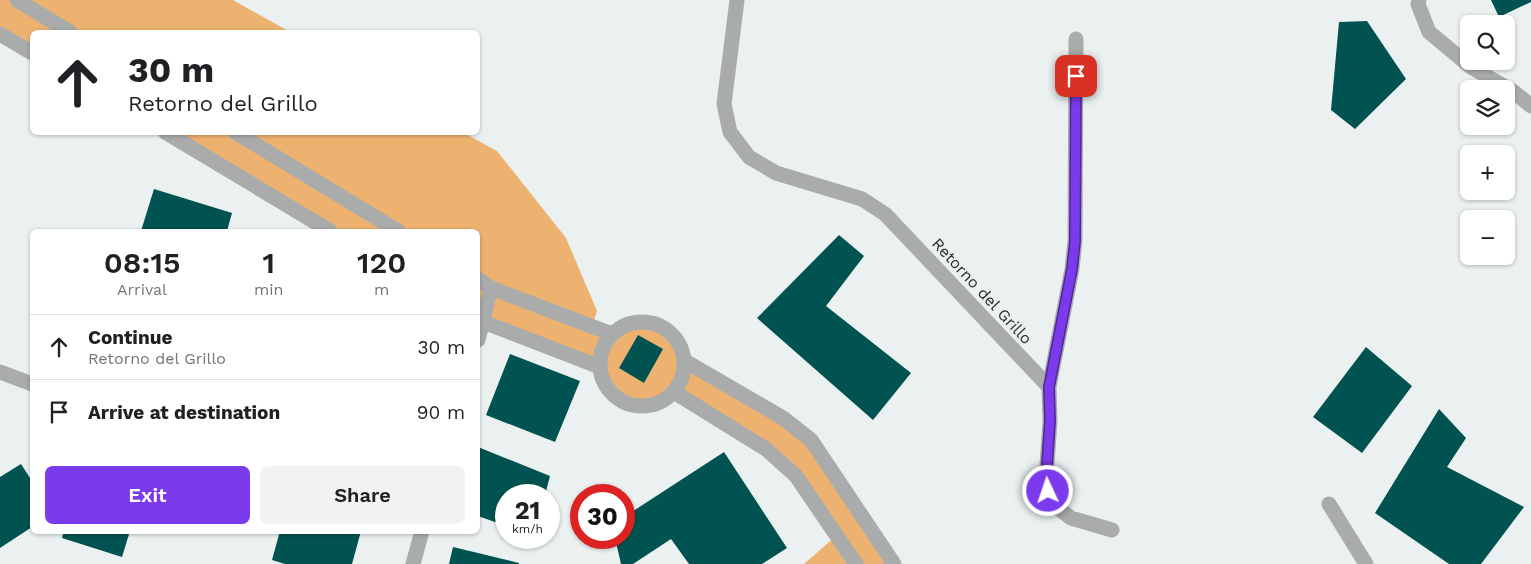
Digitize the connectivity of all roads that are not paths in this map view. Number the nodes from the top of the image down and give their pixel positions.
1 (17, 0) edge
2 (737, 0) edge
3 (1419, 0) edge
4 (50, 26) edge
5 (63, 30) edge
6 (0, 34) edge
7 (1076, 39) dead end
8 (30, 51) edge
9 (1531, 106) edge
10 (170, 135) edge
11 (240, 135) edge
12 (327, 229) edge
13 (395, 229) edge
14 (480, 280) edge
15 (491, 288) junction
16 (480, 321) edge
17 (612, 334) junction
18 (685, 361) junction
19 (600, 367) junction
20 (0, 372) edge
21 (30, 383) edge
22 (1049, 387) junction
23 (674, 392) junction
24 (1328, 504) dead end
25 (1112, 530) dead end
26 (421, 534) edge
27 (413, 564) edge
28 (856, 564) edge
29 (894, 564) edge
30 (1366, 564) edge

1 - 4 street
2 - 22 street, Retorno del Grillo
3 - 9 street
4 - 5 street
6 - 8 street
7 - 22 street, Retorno del Grillo
10 - 12 street
11 - 13 street
14 - 15 street
15 - 16 street
15 - 17 street
16 - 19 street
17 - 18 street
17 - 19 street
18 - 23 street
18 - 29 street
19 - 23 street
20 - 21 street
22 - 25 street
23 - 28 street
24 - 30 street
26 - 27 street

